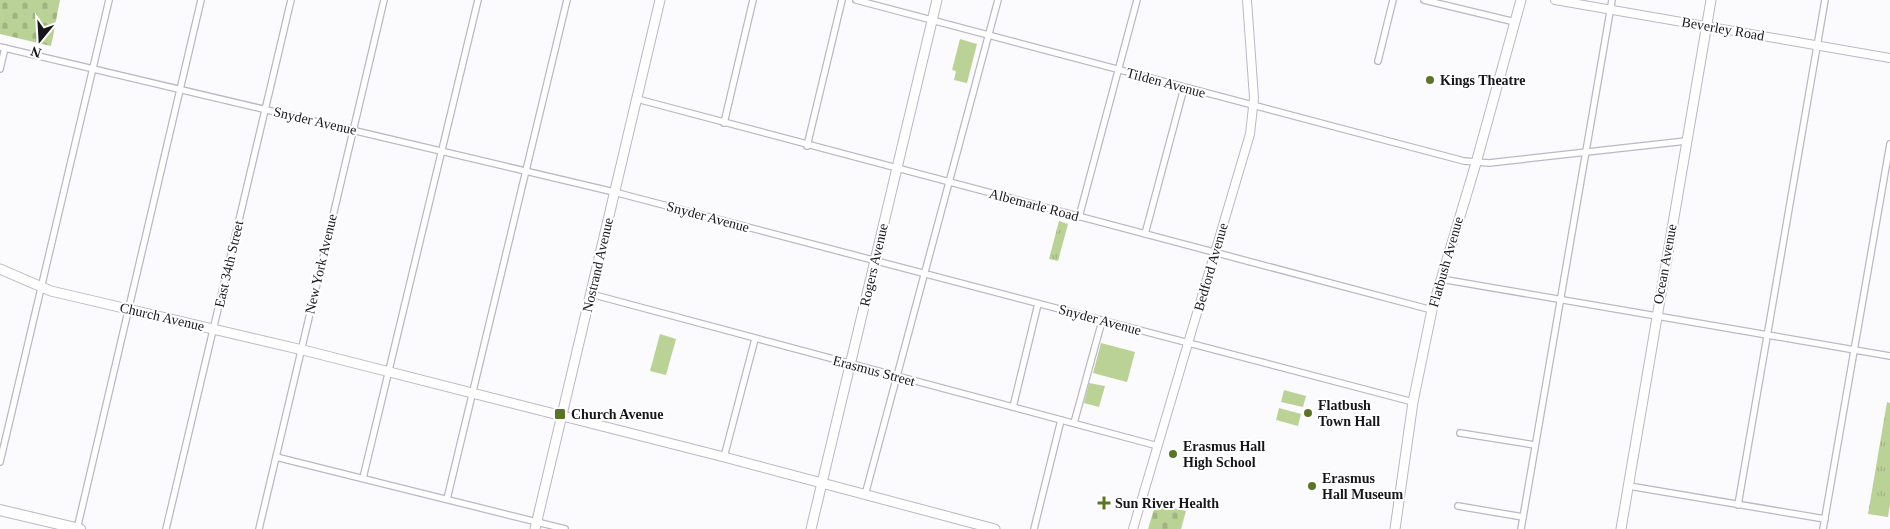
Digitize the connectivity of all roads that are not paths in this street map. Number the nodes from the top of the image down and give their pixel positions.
1 (109, 0) edge
2 (201, 0) edge
3 (291, 0) edge
4 (384, 0) edge
5 (478, 0) edge
6 (567, 0) edge
7 (660, 0) edge
8 (753, 0) edge
9 (842, 0) edge
10 (856, 0) edge
11 (936, 0) edge
12 (998, 0) edge
13 (1136, 0) edge
14 (1247, 0) edge
15 (1393, 0) edge
16 (1424, 0) edge
17 (1521, 0) edge
18 (1555, 0) edge
19 (1612, 0) edge
20 (1711, 0) edge
21 (1824, 0) edge
22 (1610, 10) junction
23 (932, 20) junction
24 (1515, 22) junction
25 (1706, 26) junction
26 (989, 35) junction
27 (1817, 45) junction
28 (2, 47) edge
29 (1890, 58) edge
30 (1378, 61) dead end
31 (93, 68) junction
32 (0, 69) edge
33 (1118, 70) junction
34 (1184, 88) junction
35 (181, 90) junction
36 (637, 100) junction
37 (1254, 107) junction
38 (265, 109) junction
39 (724, 123) junction
40 (353, 130) junction
41 (1686, 140) junction
42 (1890, 144) edge
43 (807, 146) junction
44 (1586, 151) junction
45 (442, 152) junction
46 (1476, 163) junction
47 (897, 169) junction
48 (527, 172) junction
49 (949, 182) junction
50 (614, 192) junction
51 (1079, 217) junction
52 (1145, 234) junction
53 (1215, 253) junction
54 (875, 261) junction
55 (0, 270) edge
56 (925, 274) junction
57 (1441, 279) junction
58 (42, 287) junction
59 (591, 294) junction
60 (1561, 300) junction
61 (1038, 304) junction
62 (129, 310) junction
63 (1432, 310) junction
64 (1656, 317) junction
65 (1102, 321) junction
66 (213, 328) junction
67 (1766, 335) junction
68 (755, 338) junction
69 (1189, 343) junction
70 (301, 350) junction
71 (1854, 350) junction
72 (1890, 356) edge
73 (850, 364) junction
74 (389, 372) junction
75 (897, 376) junction
76 (473, 394) junction
77 (1413, 402) junction
78 (1013, 407) junction
79 (562, 416) junction
80 (1061, 420) junction
81 (1074, 423) junction
82 (1460, 432) dead end
83 (1536, 445) junction
84 (1158, 446) junction
85 (276, 456) junction
86 (724, 457) junction
87 (0, 462) edge
88 (363, 478) junction
89 (822, 483) junction
90 (1628, 486) junction
91 (865, 495) junction
92 (447, 499) junction
93 (1738, 504) junction
94 (1458, 506) dead end
95 (0, 510) edge
96 (1523, 517) junction
97 (1825, 519) junction
98 (536, 525) edge
99 (78, 529) edge
100 (166, 529) edge
101 (259, 529) edge
102 (565, 529) edge
103 (811, 529) edge
104 (995, 529) edge
105 (1034, 529) edge
106 (1133, 529) edge
107 (1395, 529) edge
108 (1521, 529) edge
109 (1620, 529) edge
110 (1823, 529) edge

1 - 31 street
2 - 35 street
3 - 38 street, East 34th Street
4 - 40 street, New York Avenue
5 - 45 street
6 - 48 street
7 - 36 main road, Nostrand Avenue
8 - 39 street
9 - 43 street
10 - 23 street, Tilden Avenue
11 - 23 main road, Rogers Avenue
12 - 26 street
13 - 33 street
14 - 37 street, Bedford Avenue
15 - 30 street
16 - 24 street
17 - 24 main road, Flatbush Avenue
18 - 22 street, Beverley Road
19 - 22 street
20 - 25 main road, Ocean Avenue
21 - 27 street
22 - 25 street, Beverley Road
22 - 44 street
23 - 26 street, Tilden Avenue
23 - 47 main road, Rogers Avenue
24 - 46 main road, Flatbush Avenue
25 - 27 street, Beverley Road
25 - 41 main road, Ocean Avenue
26 - 33 street, Tilden Avenue
26 - 49 street
27 - 29 street, Beverley Road
27 - 67 street
28 - 31 street, Snyder Avenue
28 - 32 street
31 - 35 street, Snyder Avenue
31 - 58 street
33 - 34 street, Tilden Avenue
33 - 51 street
34 - 37 street, Tilden Avenue
34 - 52 street
35 - 38 street, Snyder Avenue
35 - 62 street
36 - 39 street, Albemarle Road
36 - 50 main road, Nostrand Avenue
37 - 46 street, Tilden Avenue
37 - 53 street, Bedford Avenue
38 - 40 street, Snyder Avenue
38 - 66 street, East 34th Street
39 - 43 street, Albemarle Road
40 - 45 street, Snyder Avenue
40 - 70 street, New York Avenue
41 - 44 street, Tilden Avenue
41 - 64 main road, Ocean Avenue
42 - 71 street
43 - 47 street, Albemarle Road
44 - 46 street, Tilden Avenue
44 - 60 street
45 - 48 street, Snyder Avenue
45 - 74 street
46 - 57 main road, Flatbush Avenue
47 - 49 street, Albemarle Road
47 - 54 main road, Rogers Avenue
48 - 50 street, Snyder Avenue
48 - 76 street
49 - 51 street, Albemarle Road
49 - 56 street
50 - 54 street, Snyder Avenue
50 - 59 main road, Nostrand Avenue
51 - 52 street, Albemarle Road
52 - 53 street, Albemarle Road
53 - 63 street, Albemarle Road
53 - 69 street, Bedford Avenue
54 - 56 street, Snyder Avenue
54 - 73 main road, Rogers Avenue
55 - 58 main road, Church Avenue
56 - 61 street, Snyder Avenue
56 - 75 street
57 - 60 street
57 - 63 main road, Flatbush Avenue
58 - 62 main road, Church Avenue
58 - 87 street
59 - 68 street, Erasmus Street
59 - 79 main road, Nostrand Avenue
60 - 64 street
60 - 83 street
61 - 65 street, Snyder Avenue
61 - 78 street
62 - 66 main road, Church Avenue
62 - 99 street
63 - 77 main road, Flatbush Avenue
64 - 67 street
64 - 90 main road, Ocean Avenue
65 - 69 street, Snyder Avenue
65 - 81 street
66 - 70 main road, Church Avenue
66 - 100 street, East 34th Street
67 - 71 street
67 - 93 street
68 - 73 street, Erasmus Street
68 - 86 street
69 - 77 street, Snyder Avenue
69 - 84 street, Bedford Avenue
70 - 74 main road, Church Avenue
70 - 85 street, New York Avenue
71 - 72 street
71 - 97 street
73 - 75 street, Erasmus Street
73 - 89 main road, Rogers Avenue
74 - 76 main road, Church Avenue
74 - 88 street
75 - 78 street, Erasmus Street
75 - 91 street
76 - 79 main road, Church Avenue
76 - 92 street
77 - 107 main road, Flatbush Avenue
78 - 80 street, Erasmus Street
79 - 86 main road, Church Avenue
79 - 98 main road, Nostrand Avenue
80 - 81 street, Erasmus Street
80 - 105 street
81 - 84 street, Erasmus Street
82 - 83 street
83 - 96 street
84 - 106 street, Bedford Avenue
85 - 88 street
85 - 101 street, New York Avenue
86 - 89 main road, Church Avenue
88 - 92 street
89 - 91 main road, Church Avenue
89 - 103 main road, Rogers Avenue
90 - 93 street
90 - 109 main road, Ocean Avenue
91 - 104 main road, Church Avenue
92 - 98 street
93 - 97 street
94 - 96 street
95 - 99 highway
96 - 108 street
97 - 110 street
98 - 102 street

